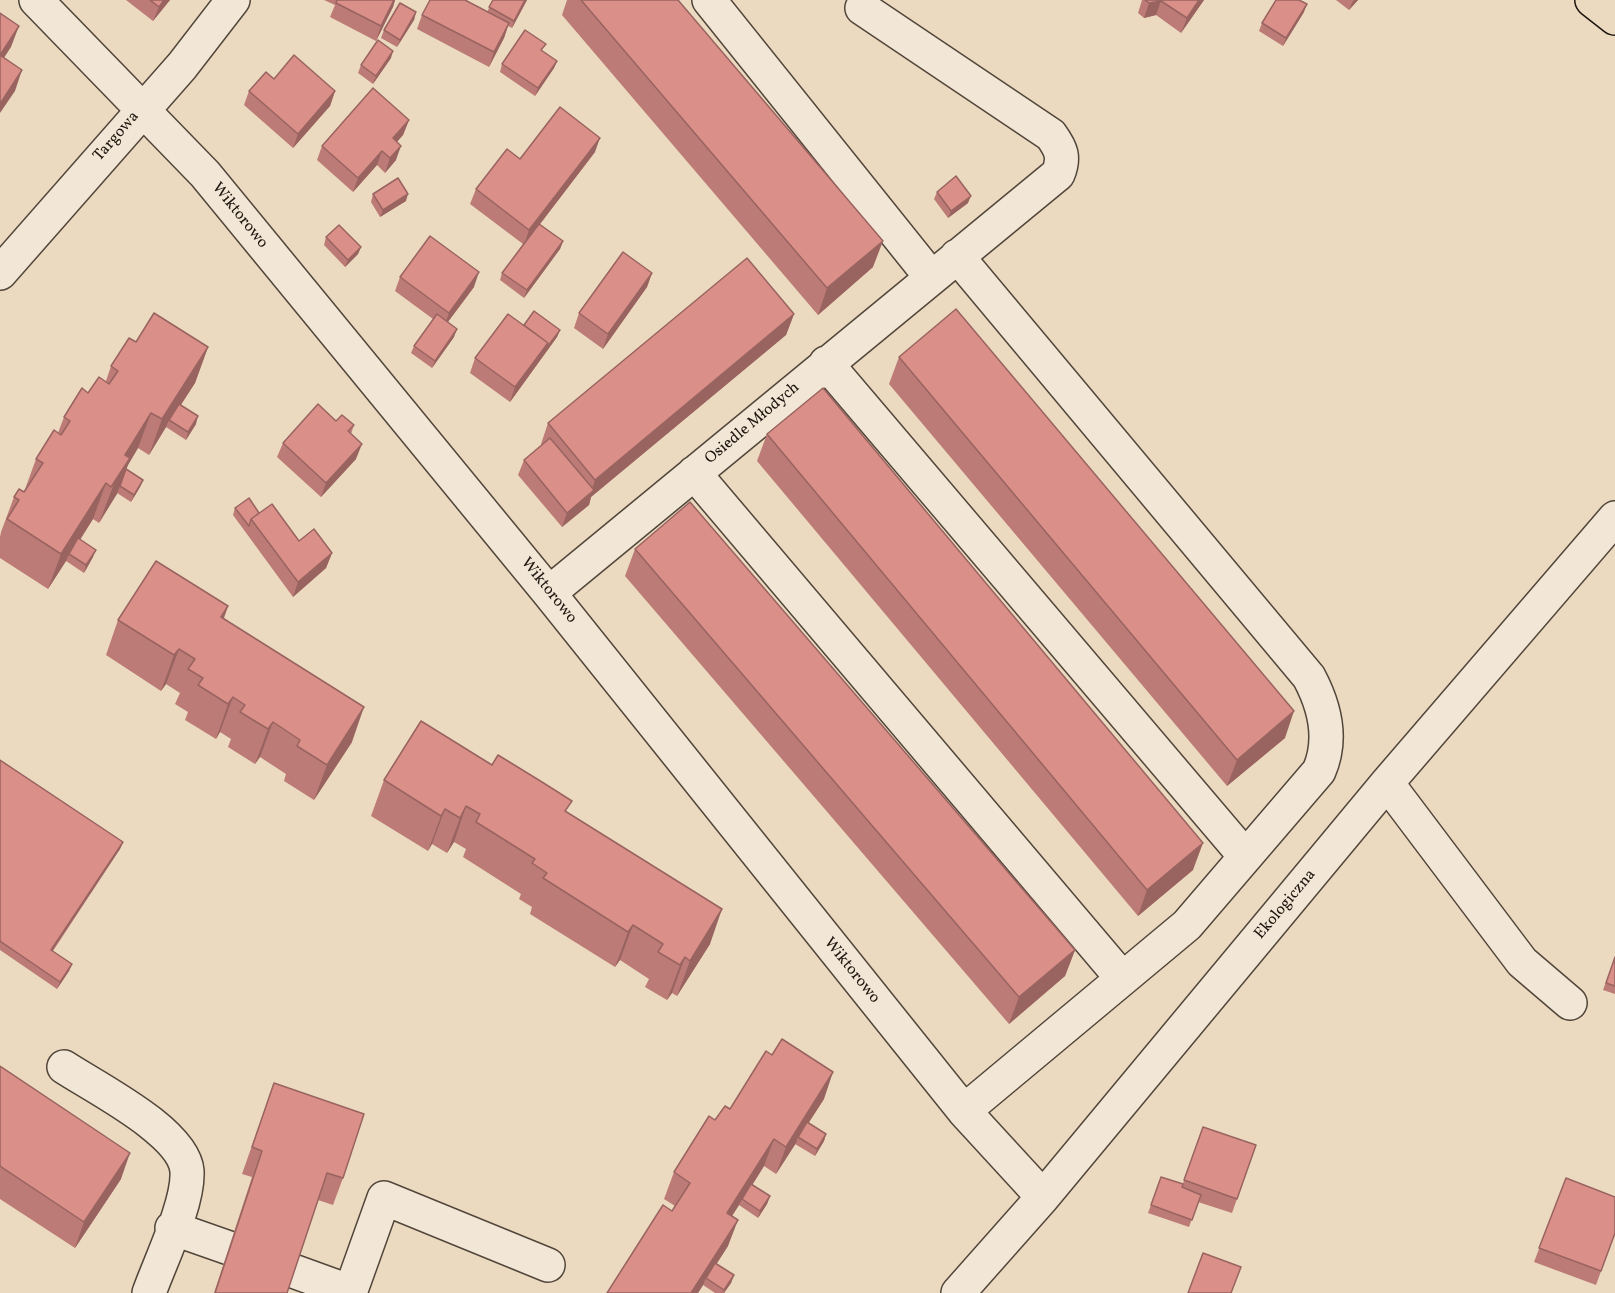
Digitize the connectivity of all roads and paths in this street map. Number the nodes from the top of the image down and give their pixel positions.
1 (36, 0) edge
2 (233, 0) edge
3 (709, 0) edge
4 (1592, 0) edge
5 (862, 8) dead end
6 (1615, 18) edge
7 (141, 109) junction
8 (957, 256) junction
9 (0, 273) edge
10 (931, 277) junction
11 (826, 363) junction
12 (694, 473) junction
13 (1615, 518) edge
14 (549, 593) junction
15 (1387, 783) junction
16 (1245, 856) junction
17 (1122, 978) junction
18 (1569, 1003) dead end
19 (64, 1067) dead end
20 (964, 1111) junction
21 (1043, 1197) junction
22 (172, 1228) junction
23 (229, 1248) edge
24 (548, 1265) dead end
25 (293, 1271) edge
26 (350, 1292) edge
27 (149, 1293) edge
28 (958, 1293) edge

1 - 7 street, Wiktorowo
2 - 7 street, Targowa
3 - 10 street
4 - 6 main road
5 - 8 street, Osiedle Młodych
7 - 9 street, Targowa
7 - 14 street, Wiktorowo
8 - 10 street, Osiedle Młodych
8 - 16 street
10 - 11 street, Osiedle Młodych
11 - 12 street, Osiedle Młodych
11 - 16 street
12 - 14 street, Osiedle Młodych
12 - 17 street
13 - 15 street, Ekologiczna
14 - 20 street, Wiktorowo
15 - 18 street
15 - 21 street, Ekologiczna
16 - 17 street
17 - 20 street
19 - 22 street
20 - 21 street, Wiktorowo
21 - 28 street, Ekologiczna
22 - 23 street
22 - 27 street
24 - 26 street
25 - 26 street

